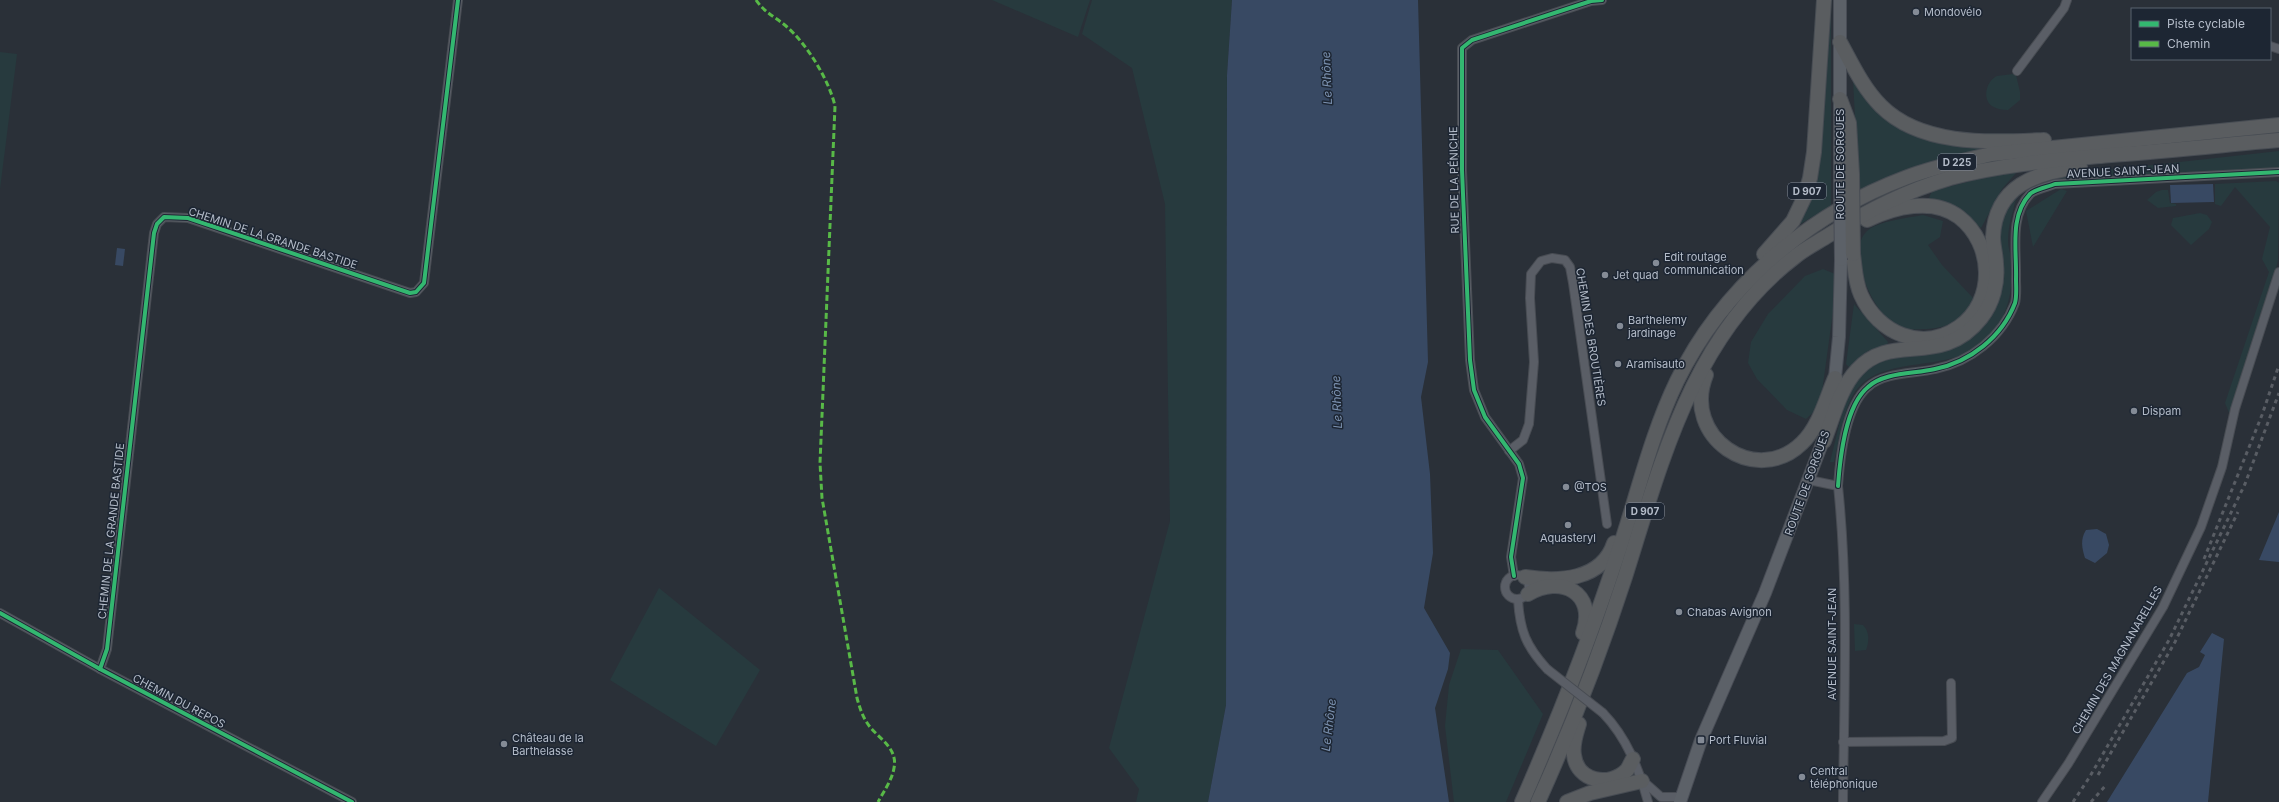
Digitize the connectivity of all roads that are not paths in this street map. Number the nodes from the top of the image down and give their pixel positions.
1 (458, 0) edge
2 (1602, 0) edge
3 (1824, 0) edge
4 (1840, 0) edge
5 (2066, 0) edge
6 (1840, 42) junction
7 (2017, 71) dead end
8 (1840, 99) joint
9 (2279, 124) edge
10 (2127, 139) junction
11 (2279, 140) edge
12 (2165, 151) junction
13 (2279, 172) edge
14 (1846, 178) junction
15 (1799, 253) junction
16 (2279, 272) edge
17 (1698, 344) junction
18 (1835, 378) junction
19 (1824, 441) junction
20 (1649, 449) junction
21 (1509, 451) junction
22 (1809, 480) junction
23 (1838, 486) junction
24 (1607, 524) dead end
25 (1519, 576) junction
26 (1523, 597) junction
27 (0, 612) edge
28 (100, 669) junction
29 (1951, 683) dead end
30 (1587, 686) junction
31 (1843, 742) junction
32 (1633, 759) junction
33 (1533, 776) junction
34 (1642, 781) junction
35 (1660, 800) edge
36 (1680, 800) edge
37 (352, 802) edge
38 (1522, 802) edge
39 (1538, 802) edge
40 (1567, 802) edge
41 (1648, 802) edge
42 (1842, 802) edge
43 (2042, 802) edge

1 - 28 street, CHEMIN DE LA GRANDE BASTIDE
2 - 21 street, RUE DE LA PÉNICHE
3 - 17 highway, D 907
4 - 6 main road, ROUTE DE SORGUES / D 907
5 - 7 street
6 - 8 main road, ROUTE DE SORGUES / D 907
6 - 10 highway, D 225
8 - 14 highway, D 907
9 - 10 highway, D 225
10 - 17 highway, D 225
11 - 12 highway, D 225
12 - 15 highway, D 225
12 - 19 highway, D 225
13 - 23 street, AVENUE SAINT-JEAN
14 - 15 highway, D 907, bridge
14 - 18 main road, ROUTE DE SORGUES / D 907, bridge
15 - 18 highway
15 - 30 highway, D 907
16 - 43 street, CHEMIN DES MAGNANARELLES
17 - 20 highway, D 907
18 - 19 main road, ROUTE DE SORGUES / D 907
19 - 22 main road, ROUTE DE SORGUES
20 - 25 highway
20 - 33 highway, D 907
21 - 24 street, CHEMIN DES BROUTIÈRES
21 - 25 street
22 - 23 street
22 - 36 main road, ROUTE DE SORGUES
23 - 31 street, AVENUE SAINT-JEAN
25 - 26 street
25 - 26 street
26 - 32 street, bridge
26 - 33 highway
27 - 28 street, CHEMIN DU REPOS
28 - 37 street, CHEMIN DU REPOS
29 - 31 street
30 - 32 highway
30 - 39 highway, D 907
31 - 42 street, AVENUE SAINT-JEAN
32 - 34 street
33 - 38 highway, D 907
34 - 35 street
34 - 40 highway
34 - 41 street
35 - 36 street

